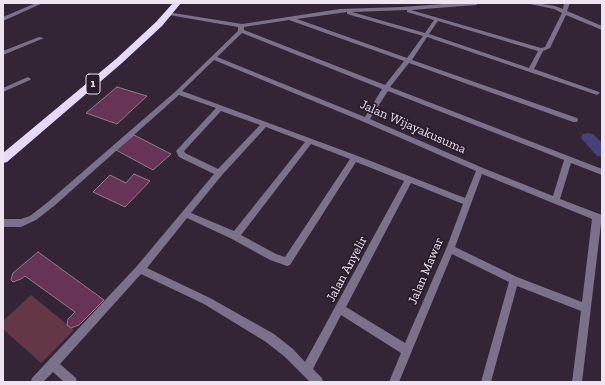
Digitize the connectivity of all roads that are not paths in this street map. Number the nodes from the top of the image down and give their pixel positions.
1 (176, 3) edge
2 (476, 3) edge
3 (528, 3) edge
4 (566, 3) edge
5 (37, 4) edge
6 (402, 9) junction
7 (340, 11) junction
8 (169, 13) junction
9 (565, 13) junction
10 (288, 18) junction
11 (3, 19) edge
12 (438, 19) junction
13 (241, 28) junction
14 (602, 28) edge
15 (427, 36) junction
16 (40, 38) dead end
17 (541, 50) junction
18 (3, 52) edge
19 (214, 58) junction
20 (408, 61) junction
21 (530, 71) junction
22 (28, 79) dead end
23 (386, 88) junction
24 (3, 90) edge
25 (178, 92) junction
26 (597, 93) dead end
27 (220, 108) junction
28 (366, 120) junction
29 (575, 120) dead end
30 (265, 124) junction
31 (310, 141) junction
32 (355, 158) junction
33 (3, 159) edge
34 (568, 159) junction
35 (480, 170) junction
36 (602, 172) edge
37 (219, 173) junction
38 (409, 179) junction
39 (556, 200) junction
40 (468, 202) junction
41 (186, 214) junction
42 (599, 217) edge
43 (3, 223) edge
44 (235, 236) junction
45 (450, 249) junction
46 (140, 269) junction
47 (514, 280) junction
48 (586, 308) junction
49 (340, 309) junction
50 (406, 350) junction
51 (53, 365) junction
52 (306, 371) junction
53 (36, 382) edge
54 (72, 382) edge
55 (318, 382) edge
56 (394, 382) edge
57 (486, 382) edge
58 (577, 382) edge

1 - 8 highway, 1
2 - 6 street
3 - 9 street
4 - 9 street
5 - 11 street
6 - 7 street
6 - 12 street
7 - 10 street
7 - 15 street
8 - 13 street
8 - 33 highway, 1
9 - 14 street
9 - 17 street
10 - 13 street
10 - 20 street
12 - 15 street
12 - 17 street
13 - 19 street
13 - 23 street
15 - 20 street
15 - 21 street
16 - 18 street
17 - 21 street
19 - 25 street
19 - 28 street, Jalan Wijayakusuma
20 - 23 street
20 - 29 street
21 - 26 street
22 - 24 street
23 - 28 street
23 - 34 street
25 - 27 street
25 - 43 street
27 - 30 street
27 - 37 street
28 - 35 street, Jalan Wijayakusuma
30 - 31 street
30 - 37 street
31 - 32 street
31 - 44 street
32 - 38 street
32 - 44 street
34 - 36 street
34 - 39 street
35 - 39 street, Jalan Wijayakusuma
35 - 40 street, Jalan Mawar
37 - 41 street
38 - 40 street
38 - 49 street, Jalan Anyelir
39 - 42 street, Jalan Wijayakusuma
40 - 45 street, Jalan Mawar
41 - 44 street
41 - 46 street
42 - 48 street
45 - 47 street
45 - 50 street, Jalan Mawar
46 - 51 street
46 - 52 street
47 - 48 street
47 - 57 street
48 - 58 street
49 - 50 street
49 - 52 street, Jalan Anyelir
50 - 56 street, Jalan Mawar
51 - 53 street
51 - 54 street
52 - 55 street

